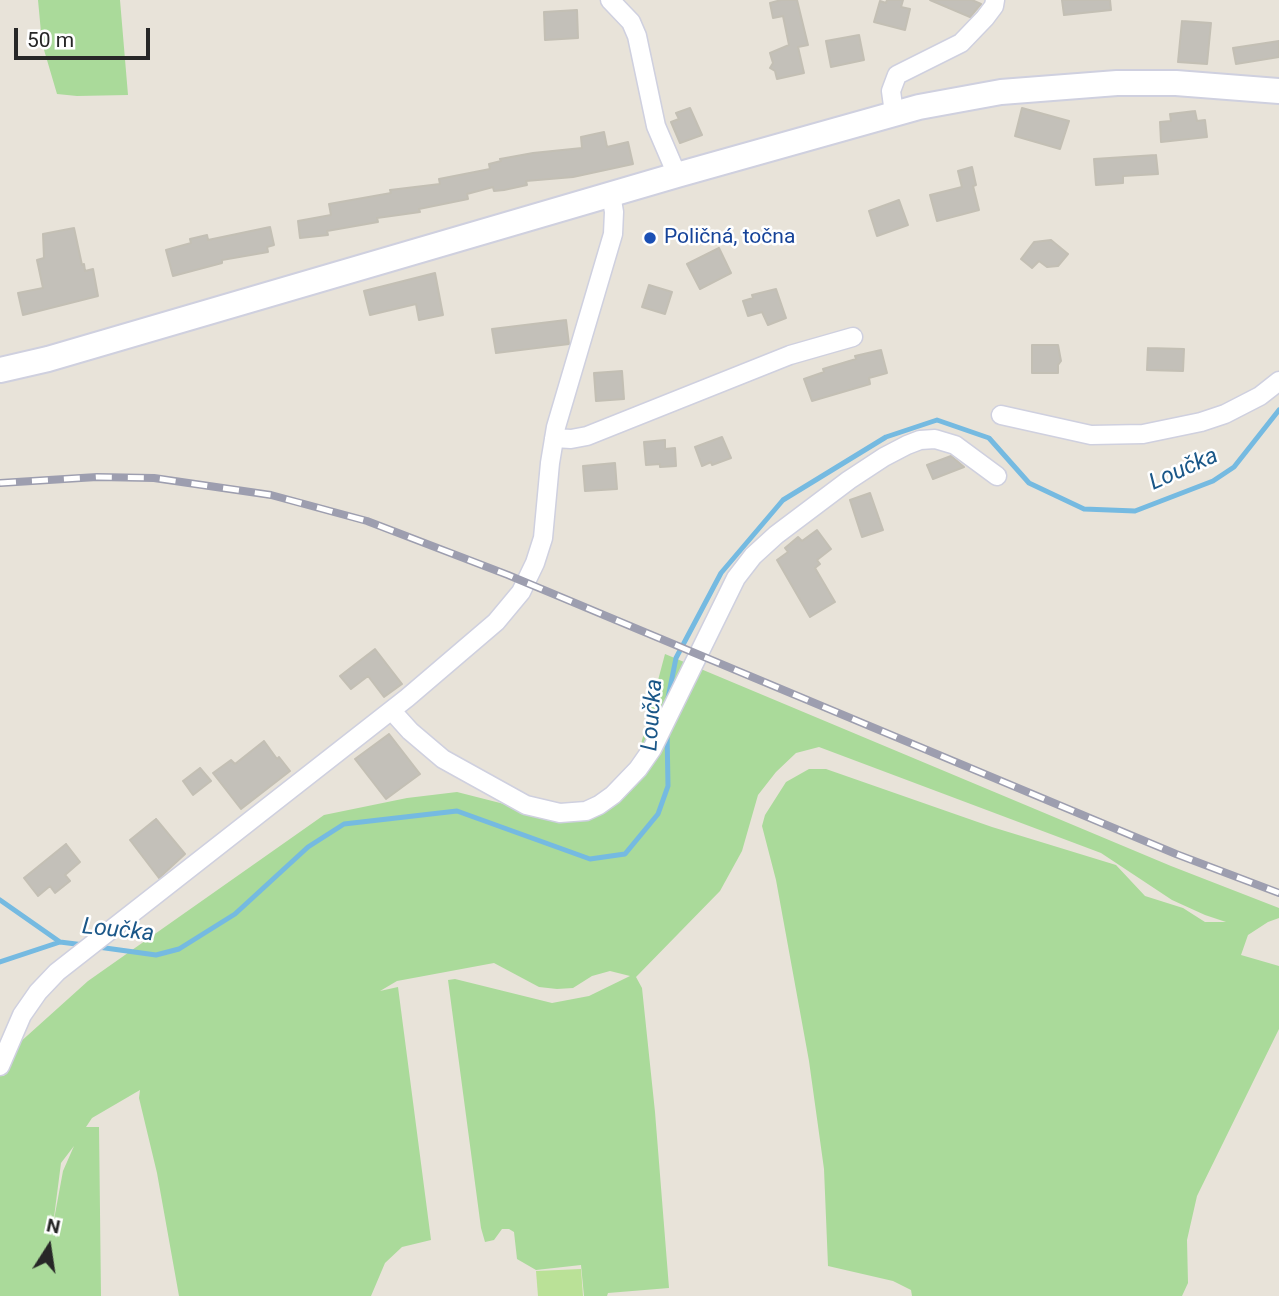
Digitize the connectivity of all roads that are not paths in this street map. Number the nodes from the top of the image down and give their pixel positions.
1 (610, 0) edge
2 (995, 0) edge
3 (1279, 91) edge
4 (894, 113) junction
5 (677, 175) junction
6 (611, 194) junction
7 (853, 337) dead end
8 (0, 370) edge
9 (1279, 381) edge
10 (1001, 415) dead end
11 (554, 438) junction
12 (997, 476) dead end
13 (392, 711) junction
14 (0, 1066) edge

1 - 5 street
2 - 4 street
3 - 4 main road
4 - 5 main road
5 - 6 main road
6 - 8 main road
6 - 11 street
7 - 11 street
9 - 10 street
11 - 13 street
12 - 13 street
13 - 14 street

